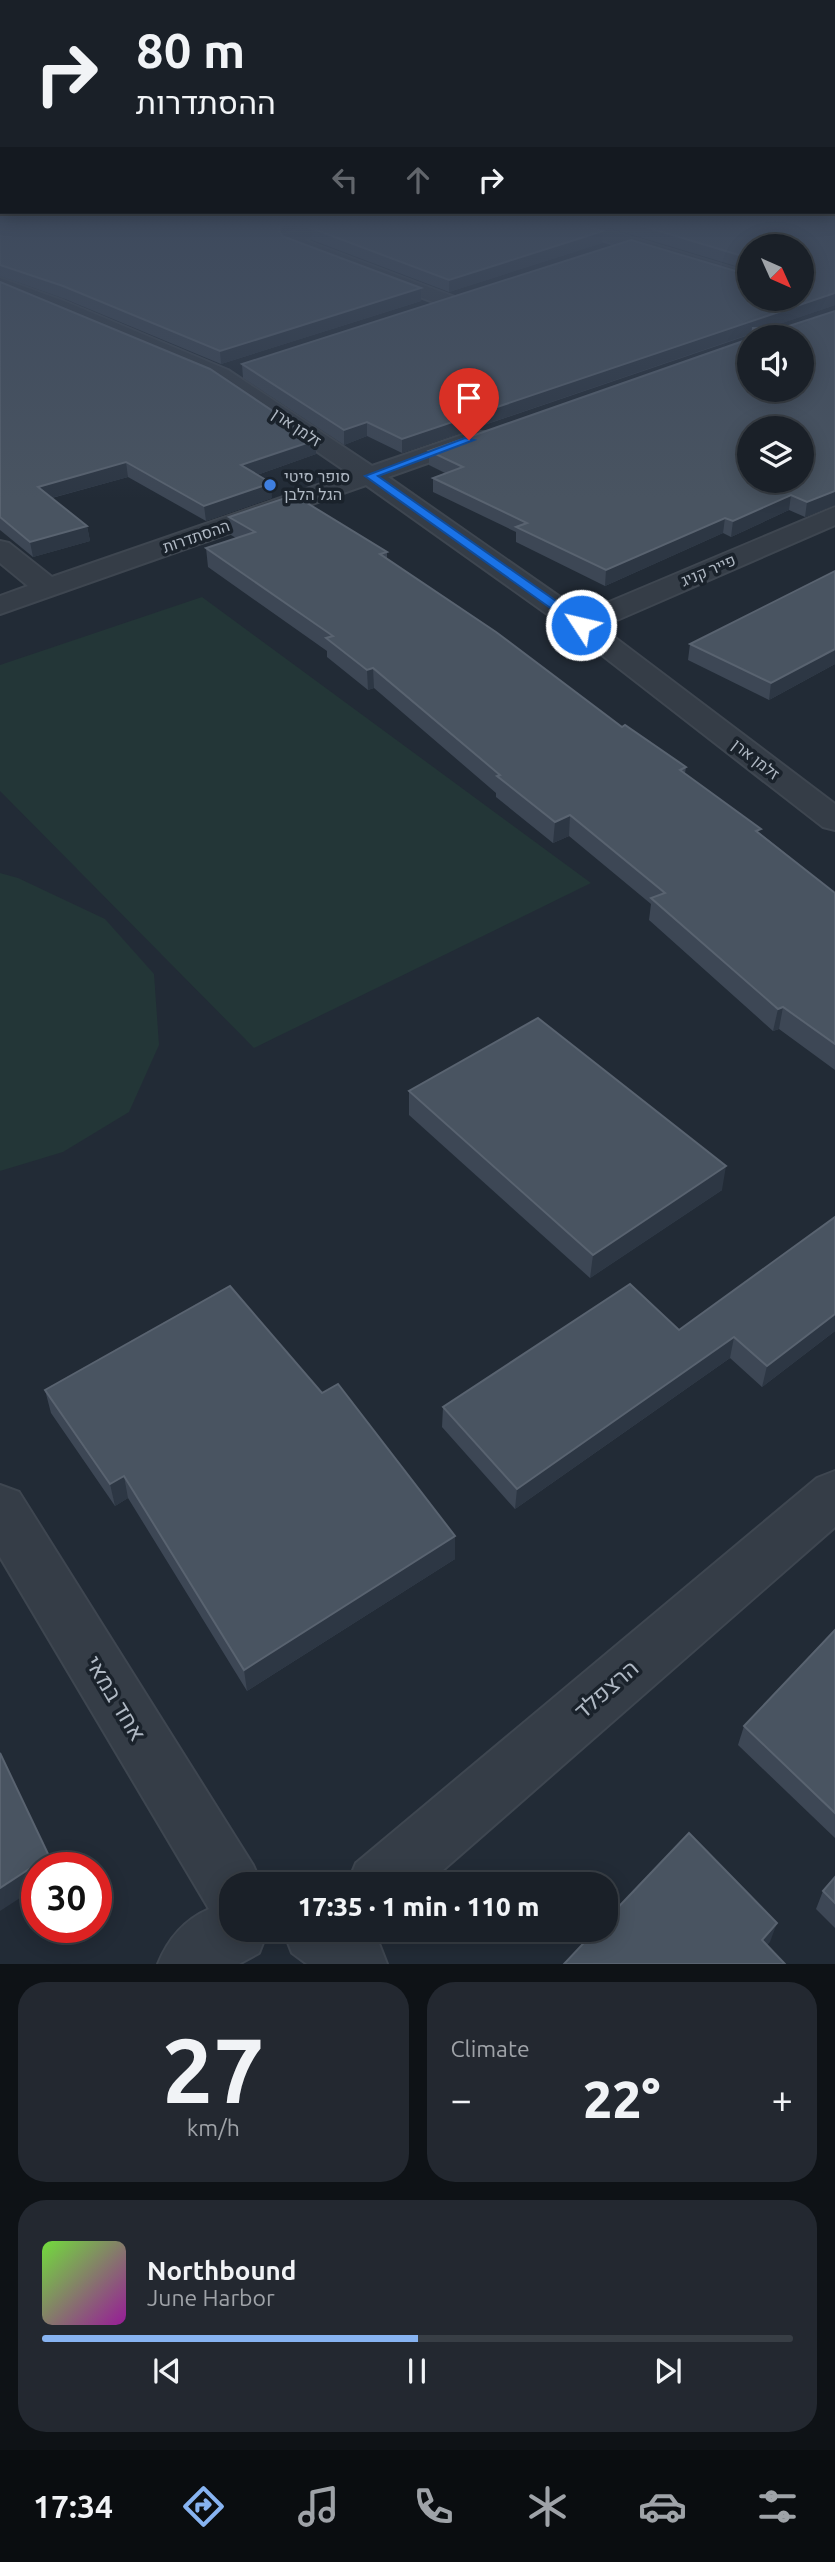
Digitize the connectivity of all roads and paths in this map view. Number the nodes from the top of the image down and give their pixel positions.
1 (77, 316) edge
2 (246, 367) edge
3 (220, 375) junction
4 (500, 429) edge
5 (370, 476) junction
6 (835, 515) edge
7 (0, 549) edge
8 (48, 589) junction
9 (0, 605) edge
10 (581, 625) junction
11 (835, 820) edge
12 (0, 1509) edge
13 (829, 1510) edge
14 (222, 1872) edge
15 (394, 1872) edge
16 (219, 1938) edge
17 (190, 1964) edge

1 - 3 street, זלמן ארן
2 - 3 street
3 - 5 street, זלמן ארן
4 - 5 street, ההסתדרות
5 - 8 street, ההסתדרות
5 - 10 street, זלמן ארן
6 - 10 street, פייר קניג
7 - 8 street
8 - 9 street, ההסתדרות
10 - 11 street, זלמן ארן
12 - 14 street, אחד במאי
13 - 15 street, הרצפלד
16 - 17 street

